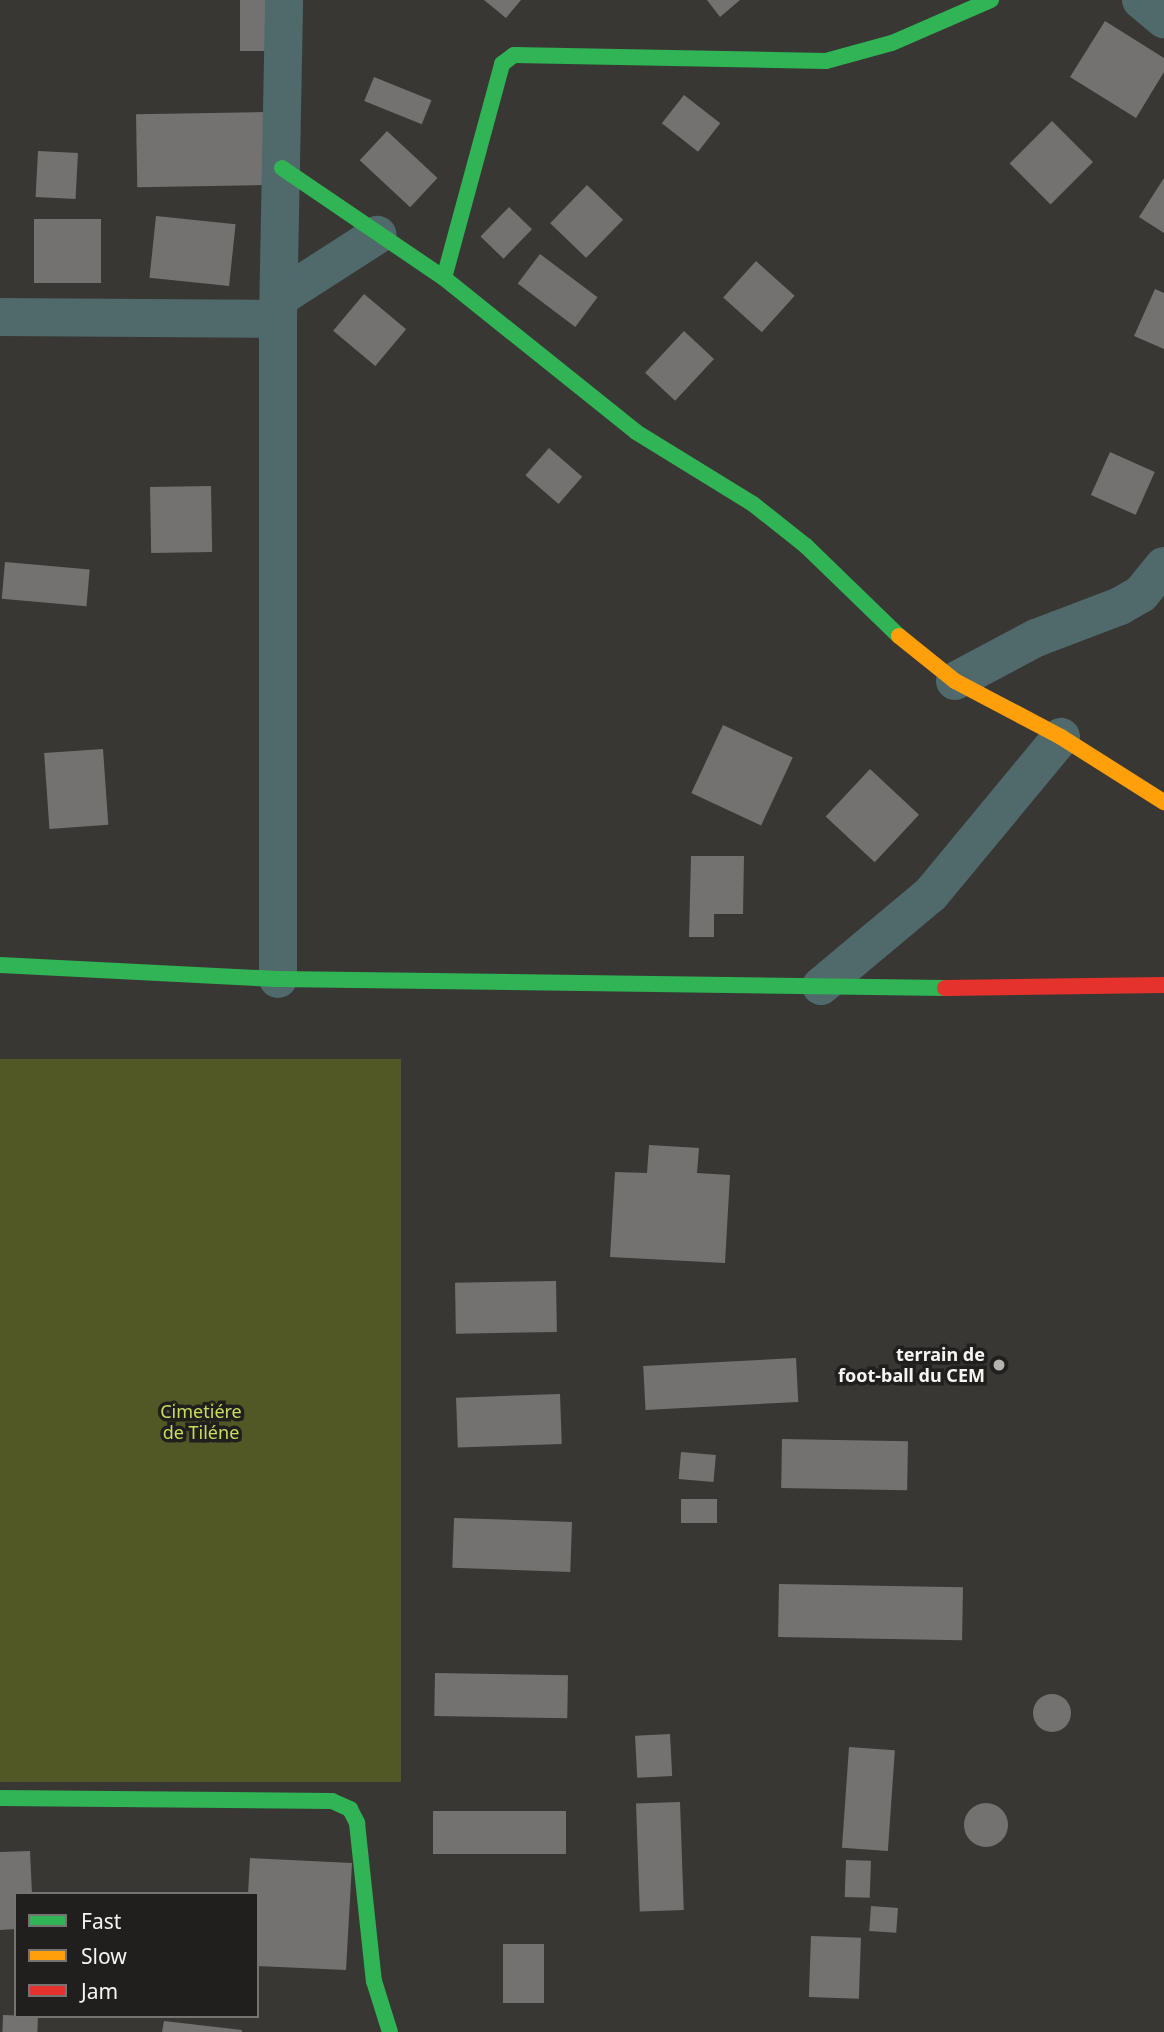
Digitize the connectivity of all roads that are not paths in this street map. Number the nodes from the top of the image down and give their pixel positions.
1 (284, 0) edge
2 (992, 0) edge
3 (1141, 0) edge
4 (1164, 19) edge
5 (282, 168) junction
6 (377, 235) junction
7 (444, 278) junction
8 (279, 308) junction
9 (0, 317) edge
10 (1164, 565) edge
11 (955, 681) junction
12 (1061, 737) junction
13 (1164, 802) edge
14 (0, 965) edge
15 (278, 979) junction
16 (1164, 985) edge
17 (821, 986) junction
18 (0, 1798) edge
19 (390, 2032) edge

1 - 5 street
2 - 7 street
3 - 4 street
5 - 6 street
5 - 8 street
6 - 7 street
6 - 8 street
7 - 11 street
8 - 9 street
8 - 15 street
10 - 11 street
11 - 12 street
12 - 13 street
12 - 17 street
14 - 15 street
15 - 17 street
16 - 17 street
18 - 19 street

